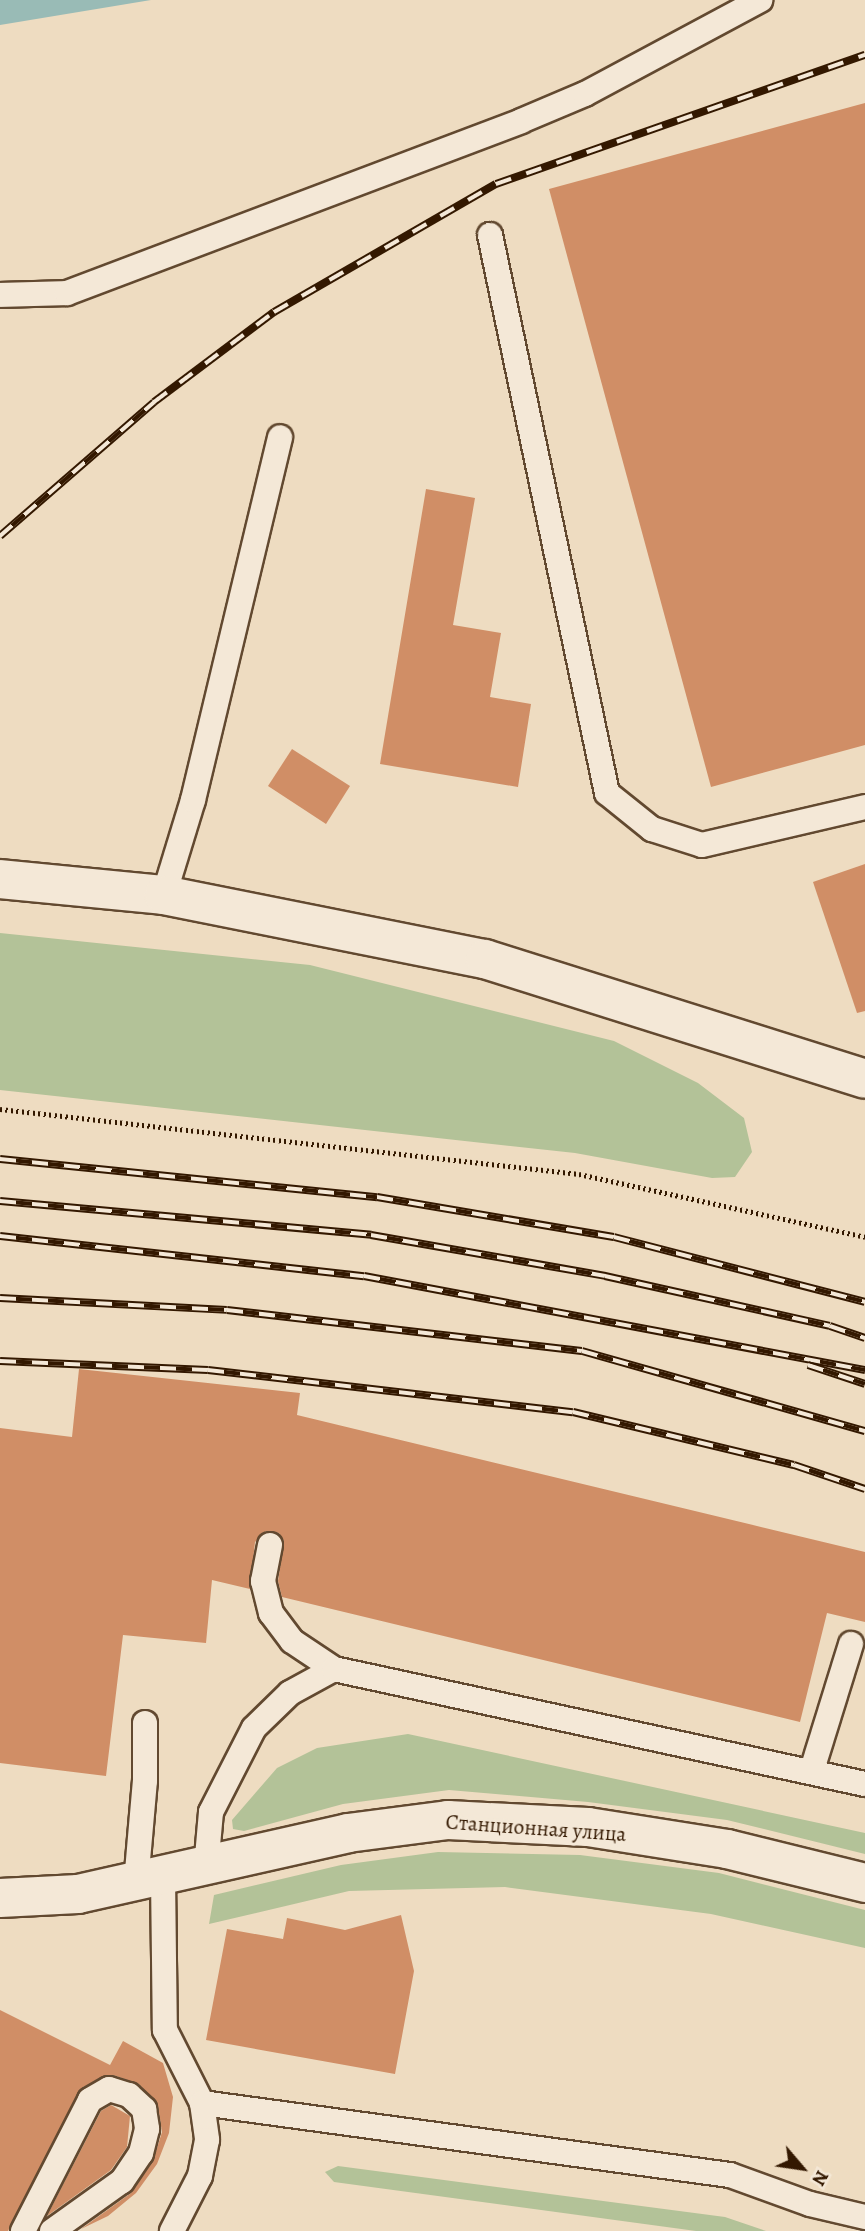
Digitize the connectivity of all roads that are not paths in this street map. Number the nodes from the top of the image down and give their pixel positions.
1 (760, 0) edge
2 (490, 235) dead end
3 (0, 295) edge
4 (280, 437) dead end
5 (865, 807) edge
6 (0, 879) edge
7 (164, 895) junction
8 (865, 1079) edge
9 (270, 1545) dead end
10 (851, 1644) dead end
11 (334, 1669) junction
12 (145, 1723) dead end
13 (812, 1770) junction
14 (865, 1784) edge
15 (206, 1868) junction
16 (150, 1880) junction
17 (865, 1883) edge
18 (0, 1898) edge
19 (202, 2103) junction
20 (865, 2217) edge
21 (23, 2231) edge
22 (52, 2231) edge
23 (172, 2231) edge

1 - 3 lane
2 - 5 lane
4 - 7 lane
6 - 7 street
7 - 8 street
9 - 11 lane
10 - 13 lane
11 - 13 lane
11 - 15 lane
12 - 16 lane
13 - 14 lane
15 - 16 street, Станционная улица
15 - 17 street, Станционная улица
16 - 18 street, Станционная улица
16 - 19 lane
19 - 20 lane
19 - 23 lane
21 - 22 lane

